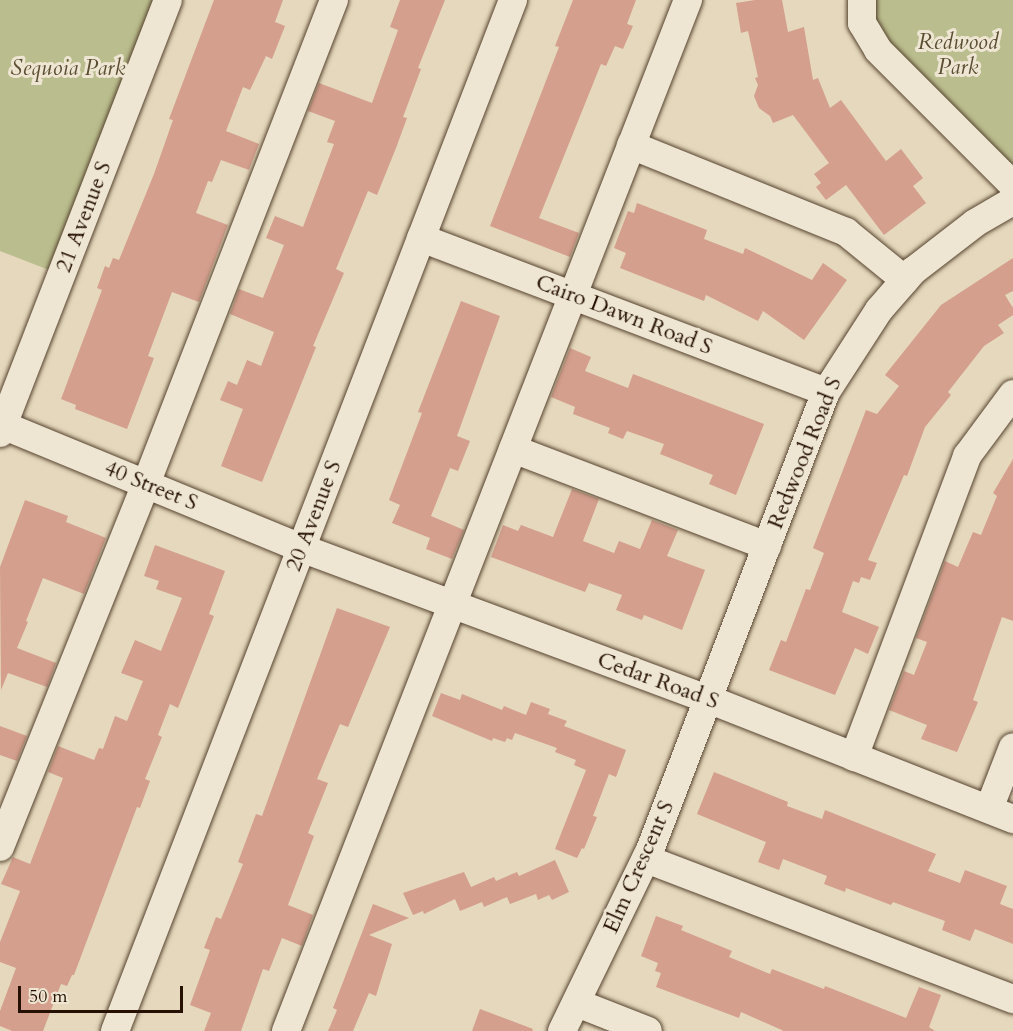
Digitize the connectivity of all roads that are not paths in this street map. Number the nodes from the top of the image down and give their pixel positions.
1 (168, 0) edge
2 (334, 0) edge
3 (513, 0) edge
4 (688, 0) edge
5 (862, 0) edge
6 (631, 145) junction
7 (1013, 185) edge
8 (1013, 201) edge
9 (422, 238) junction
10 (905, 280) junction
11 (572, 295) junction
12 (826, 392) junction
13 (1013, 394) edge
14 (1, 427) edge
15 (513, 449) junction
16 (146, 484) junction
17 (767, 546) junction
18 (301, 548) junction
19 (453, 605) junction
20 (708, 699) junction
21 (1013, 747) edge
22 (854, 757) junction
23 (1001, 814) edge
24 (0, 847) edge
25 (646, 859) junction
26 (1013, 999) edge
27 (577, 1003) junction
28 (115, 1031) edge
29 (286, 1031) edge
30 (562, 1031) edge
31 (648, 1031) edge

1 - 14 street, 21 Avenue S
2 - 16 street
3 - 9 street, 20 Avenue S
4 - 6 street
5 - 7 street
6 - 10 street
6 - 11 street
8 - 10 street, Redwood Road S
9 - 11 street, Cairo Dawn Road S
9 - 18 street, 20 Avenue S
10 - 12 street, Redwood Road S
11 - 12 street, Cairo Dawn Road S
11 - 15 street
12 - 17 street, Redwood Road S
13 - 22 street
14 - 16 street, 40 Street S
15 - 17 street
15 - 19 street
16 - 18 street, 40 Street S
16 - 24 street
17 - 20 street, Redwood Road S
18 - 19 street, Cedar Road S
18 - 28 street, 20 Avenue S
19 - 20 street, Cedar Road S
19 - 29 street
20 - 22 street, Cedar Road S
20 - 25 street, Elm Crescent S
21 - 23 street
22 - 23 street, Cedar Road S
25 - 26 street
25 - 27 street, Elm Crescent S
27 - 30 street, Elm Crescent S
27 - 31 street

